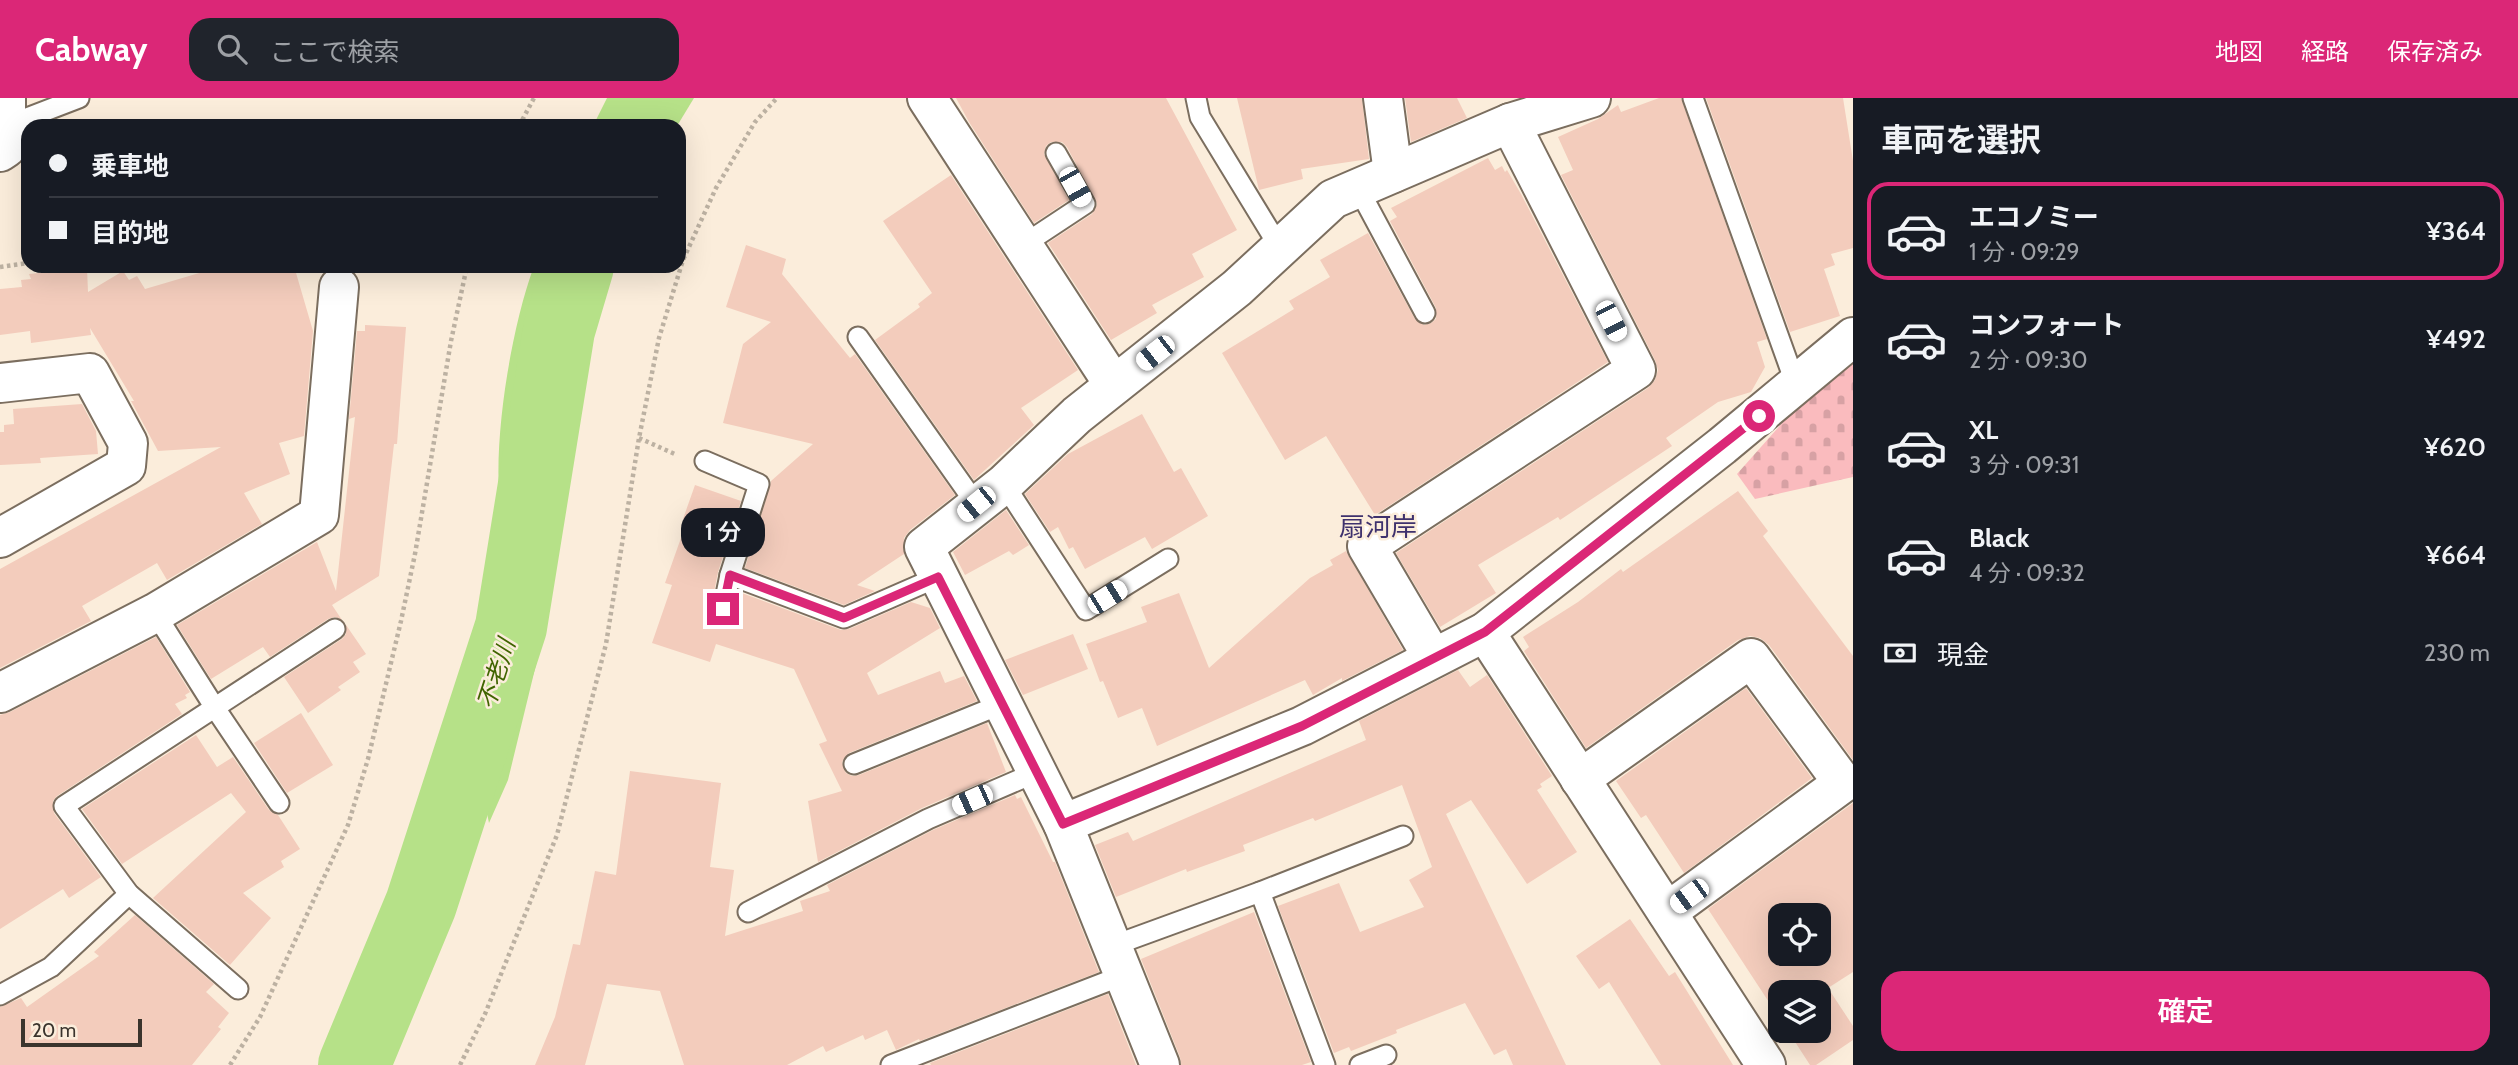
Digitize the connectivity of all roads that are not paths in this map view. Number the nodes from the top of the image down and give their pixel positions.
1 (79, 98) edge
2 (927, 98) edge
3 (1196, 98) edge
4 (1383, 98) edge
5 (1591, 98) edge
6 (1693, 98) edge
7 (1510, 123) junction
8 (4, 125) edge
9 (1056, 153) dead end
10 (1393, 173) junction
11 (1358, 188) junction
12 (1023, 245) junction
13 (1280, 248) junction
14 (339, 287) dead end
15 (1424, 313) dead end
16 (858, 337) dead end
17 (1853, 337) edge
18 (0, 383) edge
19 (1796, 385) junction
20 (1114, 386) junction
21 (705, 461) road end
22 (990, 494) junction
23 (0, 538) edge
24 (1168, 559) dead end
25 (730, 575) junction
26 (938, 577) junction
27 (723, 609) dead end
28 (155, 613) junction
29 (335, 629) dead end
30 (1485, 632) junction
31 (1433, 658) junction
32 (0, 693) edge
33 (1002, 704) junction
34 (215, 708) junction
35 (855, 764) dead end
36 (1037, 772) junction
37 (1580, 779) junction
38 (279, 803) dead end
39 (1063, 824) junction
40 (1403, 836) dead end
41 (1260, 892) junction
42 (129, 894) junction
43 (748, 912) dead end
44 (1667, 912) junction
45 (1118, 961) junction
46 (238, 989) dead end
47 (0, 995) edge
48 (1387, 1055) dead end
49 (891, 1065) edge
50 (1160, 1065) edge
51 (1325, 1065) edge
52 (1360, 1065) edge
53 (1766, 1065) edge

1 - 8 lane
2 - 12 street
3 - 13 lane
4 - 10 street
5 - 7 street
6 - 19 lane
7 - 10 street
7 - 31 street
9 - 12 lane
10 - 11 street
11 - 13 street
11 - 15 lane
12 - 20 street
13 - 20 street
14 - 28 street
16 - 22 lane
17 - 19 street
18 - 23 street
19 - 30 street
20 - 22 street
21 - 25 lane
22 - 24 lane
22 - 26 street
25 - 26 lane
25 - 27 lane
26 - 33 street
28 - 32 street
28 - 34 lane
29 - 34 lane
30 - 31 street
30 - 37 street
31 - 39 street
33 - 35 lane
33 - 36 street
34 - 38 lane
34 - 42 lane
36 - 39 street
36 - 43 lane
37 - 44 street
37 - 44 street
39 - 45 street
40 - 41 lane
41 - 45 lane
41 - 51 lane
42 - 46 lane
42 - 47 lane
44 - 53 street
45 - 49 lane
45 - 50 street
48 - 52 lane

